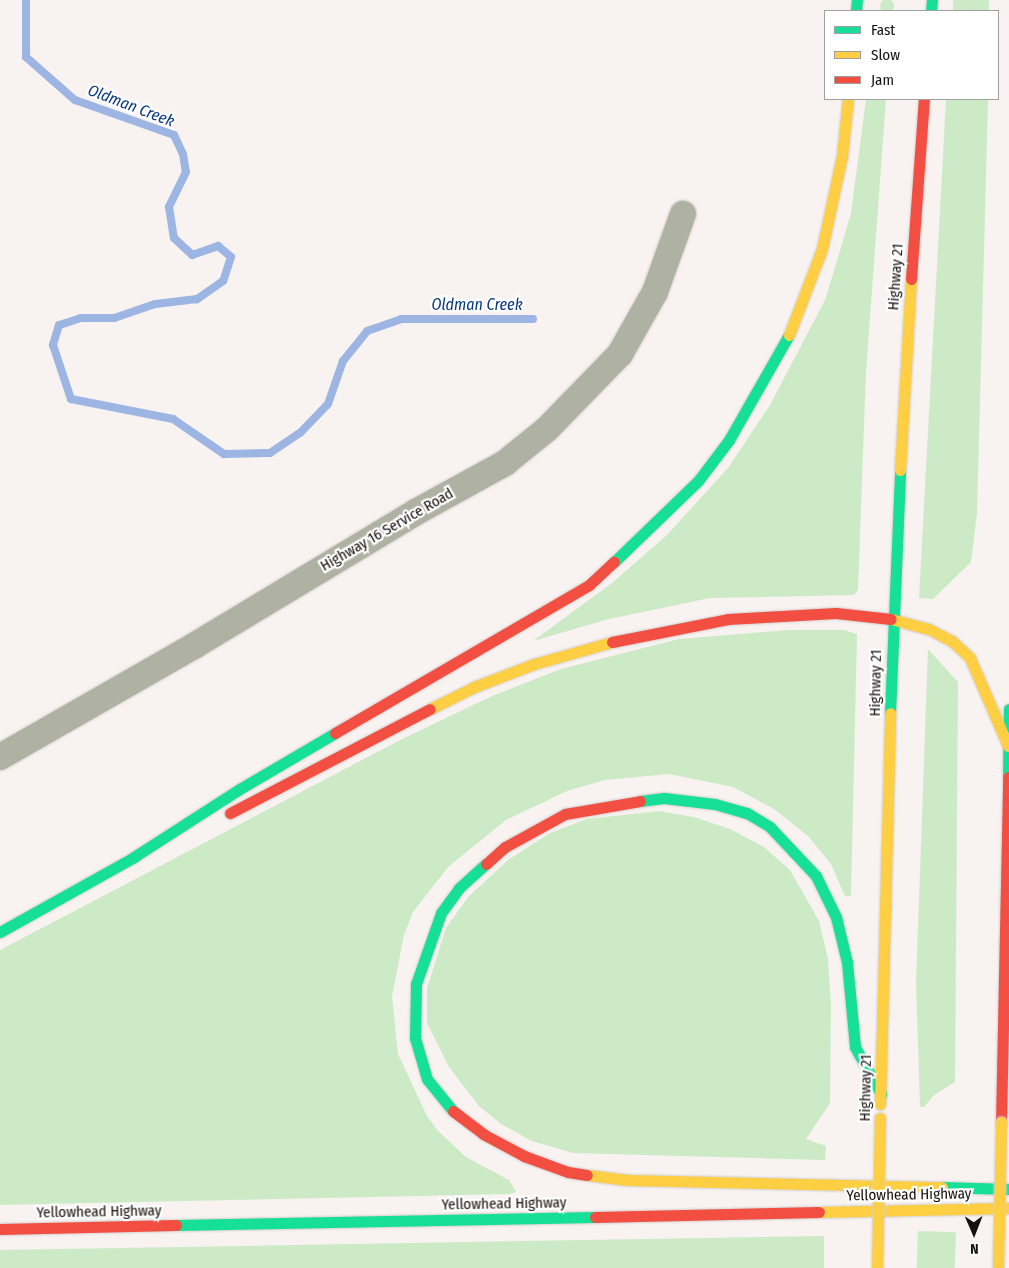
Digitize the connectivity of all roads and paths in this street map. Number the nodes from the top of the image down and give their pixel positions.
1 (848, 100) edge
2 (924, 100) edge
3 (683, 214) dead end
4 (893, 619) junction
5 (1009, 709) edge
6 (1008, 746) edge
7 (0, 757) edge
8 (134, 856) junction
9 (0, 932) edge
10 (880, 1094) junction
11 (1009, 1189) edge
12 (1009, 1208) edge
13 (0, 1229) edge
14 (877, 1268) edge
15 (998, 1268) edge

1 - 8 main road
2 - 4 main road, Highway 21
3 - 7 street, Highway 16 Service Road
4 - 6 main road
4 - 8 main road
4 - 10 main road, Highway 21
5 - 6 main road
6 - 15 main road, bridge
8 - 9 main road
10 - 11 main road
10 - 14 main road, Highway 21, bridge
12 - 13 main road, Yellowhead Highway

